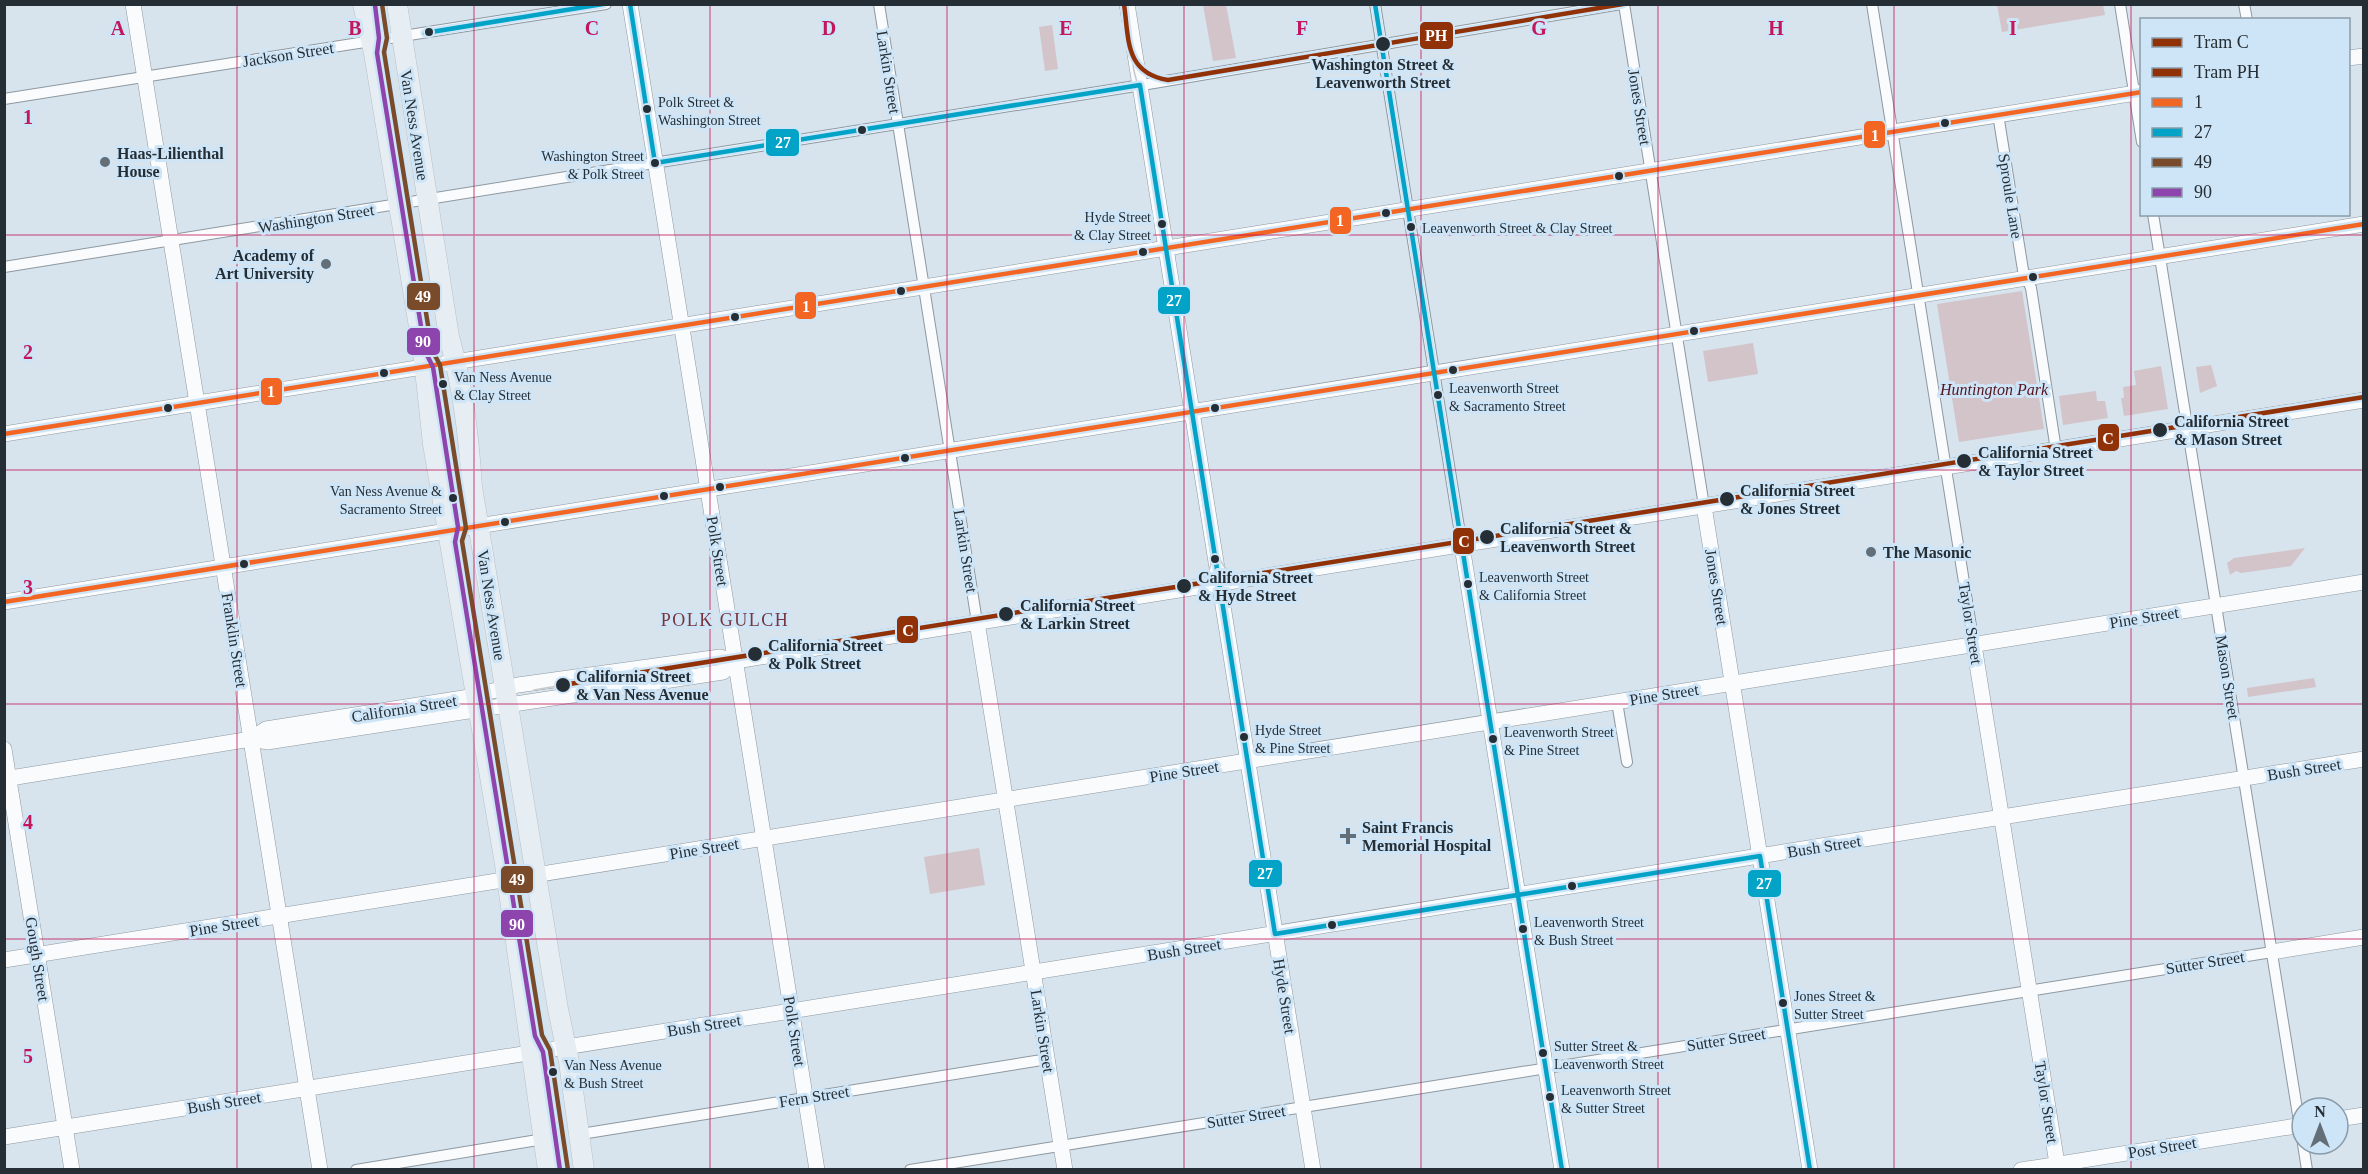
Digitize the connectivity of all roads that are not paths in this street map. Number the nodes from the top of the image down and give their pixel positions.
1 (133, 4) edge
2 (363, 4) edge
3 (397, 4) edge
4 (606, 4) edge
5 (630, 4) edge
6 (879, 4) edge
7 (1128, 4) edge
8 (1375, 4) edge
9 (1623, 4) edge
10 (1872, 4) edge
11 (2120, 4) edge
12 (401, 36) junction
13 (371, 41) junction
14 (1382, 44) junction
15 (145, 77) junction
16 (1140, 85) junction
17 (2138, 92) edge
18 (4, 99) edge
19 (1998, 114) junction
20 (2140, 117) edge
21 (898, 124) junction
22 (1892, 132) junction
23 (655, 163) junction
24 (1650, 171) junction
25 (427, 200) junction
26 (399, 204) junction
27 (1408, 209) junction
28 (2153, 216) edge
29 (2364, 224) edge
30 (171, 241) junction
31 (1167, 248) junction
32 (2160, 257) junction
33 (4, 267) edge
34 (2026, 278) junction
35 (924, 287) junction
36 (1918, 295) junction
37 (682, 326) junction
38 (1677, 334) junction
39 (456, 362) junction
40 (425, 368) junction
41 (1434, 373) junction
42 (2364, 400) edge
43 (197, 404) junction
44 (1192, 412) junction
45 (2189, 429) junction
46 (4, 434) edge
47 (950, 450) junction
48 (2056, 450) junction
49 (1946, 467) junction
50 (708, 489) junction
51 (1704, 506) junction
52 (480, 526) junction
53 (448, 531) junction
54 (1462, 546) junction
55 (223, 566) junction
56 (2364, 582) edge
57 (1220, 584) junction
58 (4, 602) edge
59 (2217, 606) junction
60 (977, 622) junction
61 (1974, 645) junction
62 (735, 661) junction
63 (1732, 683) junction
64 (507, 697) junction
65 (478, 702) junction
66 (1617, 702) junction
67 (1490, 722) junction
68 (251, 739) junction
69 (4, 749) edge
70 (2364, 759) edge
71 (1248, 761) junction
72 (1627, 762) dead end
73 (7, 778) edge
74 (2244, 778) junction
75 (1006, 800) junction
76 (2002, 817) junction
77 (764, 838) junction
78 (1760, 856) junction
79 (536, 875) junction
80 (506, 880) junction
81 (1518, 895) junction
82 (280, 916) junction
83 (1275, 934) junction
84 (2364, 937) edge
85 (2272, 951) junction
86 (38, 955) junction
87 (4, 960) edge
88 (1034, 973) junction
89 (2030, 990) junction
90 (791, 1011) junction
91 (1788, 1029) junction
92 (566, 1047) junction
93 (533, 1053) junction
94 (1048, 1059) junction
95 (1546, 1068) junction
96 (307, 1089) junction
97 (2296, 1096) edge
98 (805, 1098) junction
99 (1303, 1107) junction
100 (65, 1128) junction
101 (581, 1134) junction
102 (2290, 1136) edge
103 (4, 1137) edge
104 (544, 1139) junction
105 (1061, 1145) junction
106 (2058, 1167) edge
107 (72, 1170) edge
108 (320, 1170) edge
109 (356, 1170) edge
110 (548, 1170) edge
111 (584, 1170) edge
112 (817, 1170) edge
113 (910, 1170) edge
114 (1065, 1170) edge
115 (1313, 1170) edge
116 (1562, 1170) edge
117 (1810, 1170) edge
118 (2021, 1170) edge

1 - 15 street, Franklin Street
2 - 13 highway, Van Ness Avenue
3 - 12 highway, Van Ness Avenue
4 - 12 street, Jackson Street
5 - 23 street, Polk Street
6 - 21 street, Larkin Street
7 - 16 street, Hyde Street
8 - 14 street
9 - 14 street, Washington Street
9 - 24 street, Jones Street
10 - 22 street, Taylor Street
11 - 17 street
12 - 13 street, Jackson Street
12 - 25 highway, Van Ness Avenue
13 - 15 street, Jackson Street
13 - 26 highway, Van Ness Avenue
14 - 16 street, Washington Street
14 - 27 street
15 - 18 street, Jackson Street
15 - 30 street, Franklin Street
16 - 21 street, Washington Street
16 - 31 street, Hyde Street
17 - 19 street
17 - 20 street
19 - 22 street
19 - 34 street, Sproule Lane
21 - 23 street, Washington Street
21 - 35 street, Larkin Street
22 - 24 street
22 - 36 street, Taylor Street
23 - 25 street, Washington Street
23 - 37 street, Polk Street
24 - 27 street
24 - 38 street, Jones Street
25 - 26 street, Washington Street
25 - 39 highway, Van Ness Avenue
26 - 30 street, Washington Street
26 - 40 highway, Van Ness Avenue
27 - 31 street
27 - 41 street
28 - 32 street, Mason Street
29 - 32 street
30 - 33 street, Washington Street
30 - 43 street, Franklin Street
31 - 35 street
31 - 44 street, Hyde Street
32 - 34 street
32 - 45 street, Mason Street
34 - 36 street
34 - 48 street, Sproule Lane
35 - 37 street
35 - 47 street, Larkin Street
36 - 38 street
36 - 49 street, Taylor Street
37 - 39 street
37 - 50 street, Polk Street
38 - 41 street
38 - 51 street, Jones Street
39 - 40 street
39 - 52 highway, Van Ness Avenue
40 - 43 street
40 - 53 highway, Van Ness Avenue
41 - 44 street
41 - 54 street
42 - 45 street, California Street
43 - 46 street
43 - 55 street, Franklin Street
44 - 47 street
44 - 57 street, Hyde Street
45 - 48 street, California Street
45 - 59 street, Mason Street
47 - 50 street
47 - 60 street, Larkin Street
48 - 49 street, California Street
49 - 51 street, California Street
49 - 61 street, Taylor Street
50 - 52 street
50 - 62 street, Polk Street
51 - 54 street, California Street
51 - 63 street, Jones Street
52 - 53 street
52 - 64 highway, Van Ness Avenue
53 - 55 street
53 - 65 highway, Van Ness Avenue
54 - 57 street, California Street
54 - 67 street
55 - 58 street
55 - 68 street, Franklin Street
56 - 59 street, Pine Street
57 - 60 street, California Street
57 - 71 street, Hyde Street
59 - 61 street, Pine Street
59 - 74 street, Mason Street
60 - 62 street, California Street
60 - 75 street, Larkin Street
61 - 63 street, Pine Street
61 - 76 street, Taylor Street
62 - 64 street, California Street
62 - 77 street, Polk Street
63 - 66 street, Pine Street
63 - 78 street, Jones Street
64 - 65 street, California Street
64 - 79 highway, Van Ness Avenue
65 - 68 street, California Street
65 - 80 highway, Van Ness Avenue
66 - 67 street, Pine Street
66 - 72 street
67 - 71 street, Pine Street
67 - 81 street
68 - 73 street, California Street
68 - 82 street, Franklin Street
69 - 73 street, Gough Street
70 - 74 street, Bush Street
71 - 75 street, Pine Street
71 - 83 street, Hyde Street
73 - 86 street, Gough Street
74 - 76 street, Bush Street
74 - 85 street, Mason Street
75 - 77 street, Pine Street
75 - 88 street, Larkin Street
76 - 78 street, Bush Street
76 - 89 street, Taylor Street
77 - 79 street, Pine Street
77 - 90 street, Polk Street
78 - 81 street, Bush Street
78 - 91 street, Jones Street
79 - 80 street, Pine Street
79 - 92 highway, Van Ness Avenue
80 - 82 street, Pine Street
80 - 93 highway, Van Ness Avenue
81 - 83 street, Bush Street
81 - 95 street
82 - 86 street, Pine Street
82 - 96 street, Franklin Street
83 - 88 street, Bush Street
83 - 99 street, Hyde Street
84 - 85 street, Sutter Street
85 - 89 street, Sutter Street
85 - 97 street, Mason Street
86 - 87 street, Pine Street
86 - 100 street, Gough Street
88 - 90 street, Bush Street
88 - 94 street, Larkin Street
89 - 91 street, Sutter Street
89 - 106 street, Taylor Street
90 - 92 street, Bush Street
90 - 98 street, Polk Street
91 - 95 street, Sutter Street
91 - 117 street, Jones Street
92 - 93 street, Bush Street
92 - 101 highway, Van Ness Avenue
93 - 96 street, Bush Street
93 - 104 highway, Van Ness Avenue
94 - 98 street, Fern Street
94 - 105 street, Larkin Street
95 - 99 street, Sutter Street
95 - 116 street
96 - 100 street, Bush Street
96 - 108 street, Franklin Street
98 - 101 street, Fern Street
98 - 112 street, Polk Street
99 - 105 street, Sutter Street
99 - 115 street, Hyde Street
100 - 103 street, Bush Street
100 - 107 street, Gough Street
101 - 111 highway, Van Ness Avenue
102 - 106 street, Post Street
104 - 109 street
104 - 110 highway, Van Ness Avenue
105 - 113 street, Sutter Street
105 - 114 street, Larkin Street
106 - 118 street, Post Street

